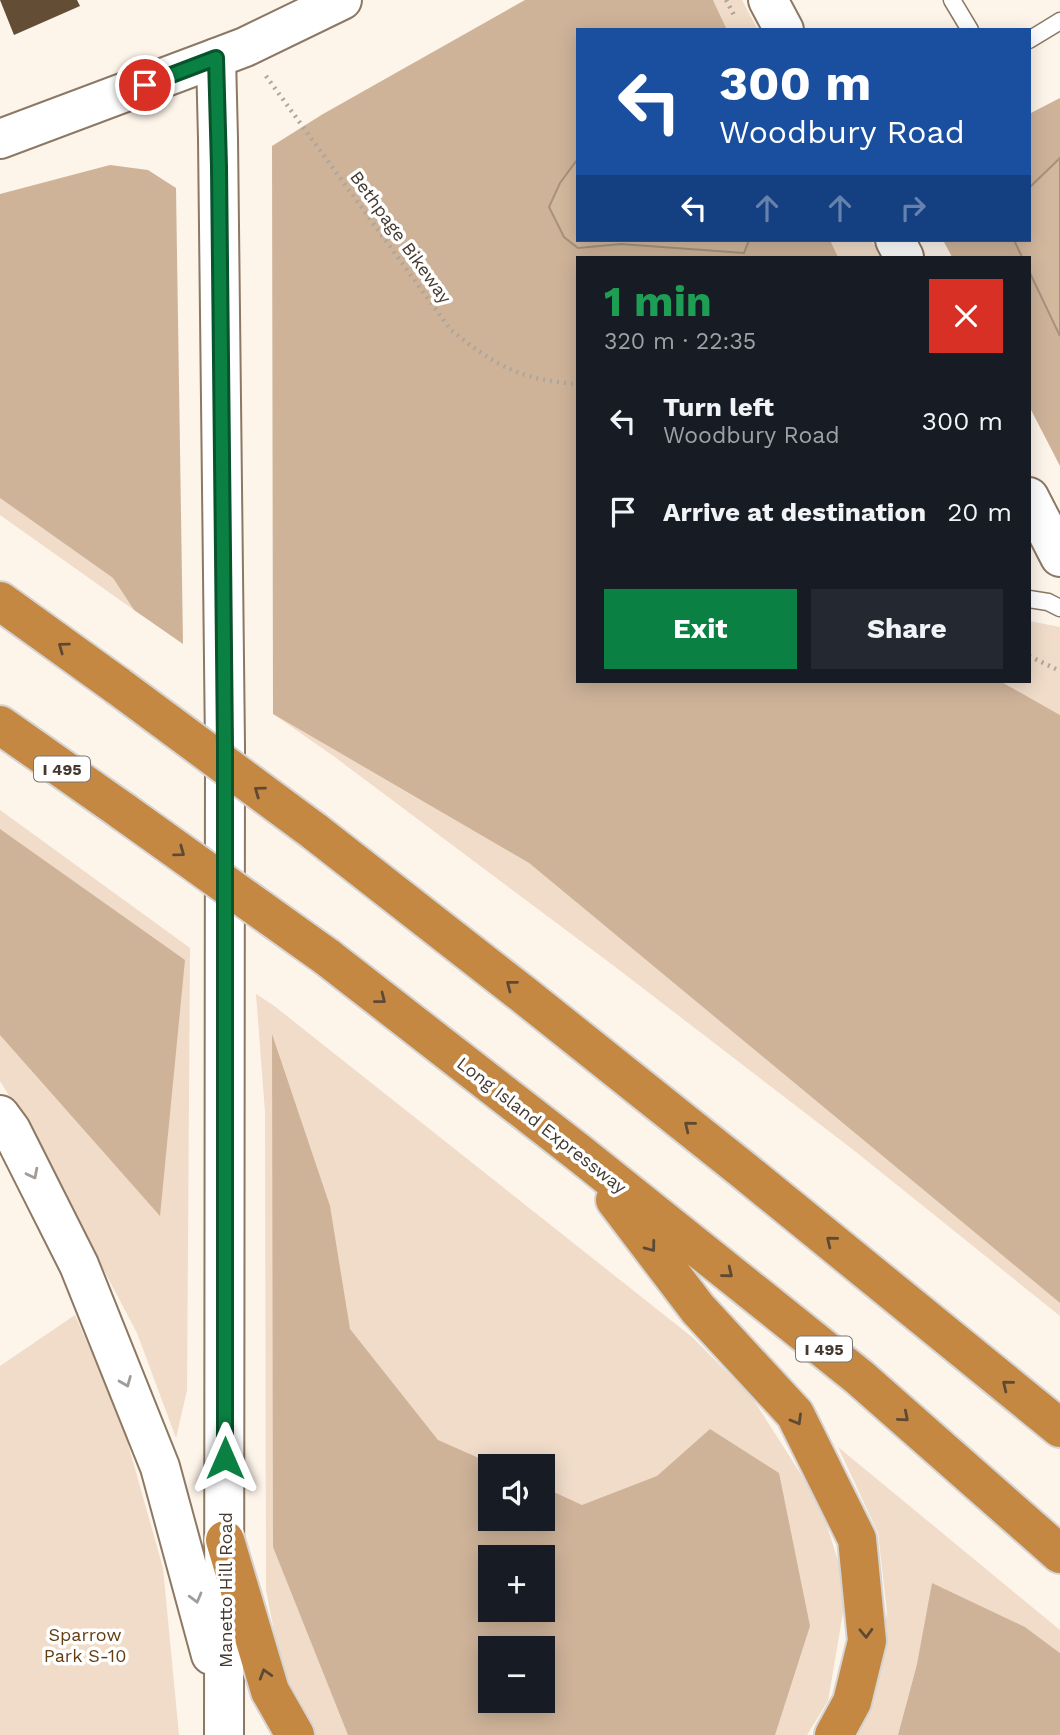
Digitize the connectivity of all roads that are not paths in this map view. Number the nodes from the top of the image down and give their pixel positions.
1 (342, 0) edge
2 (768, 0) edge
3 (952, 0) edge
4 (1060, 21) edge
5 (783, 28) edge
6 (969, 28) edge
7 (1031, 39) edge
8 (230, 52) junction
9 (0, 139) edge
10 (1031, 501) edge
11 (1060, 557) edge
12 (1031, 598) edge
13 (0, 601) edge
14 (1060, 608) edge
15 (0, 725) edge
16 (0, 1115) edge
17 (579, 1153) junction
18 (1060, 1428) edge
19 (225, 1540) junction
20 (1060, 1554) edge
21 (224, 1720) edge
22 (295, 1735) edge
23 (834, 1735) edge

1 - 8 main road
2 - 5 main road
3 - 6 lane
4 - 7 lane
8 - 9 main road
8 - 19 main road, Manetto Hill Road
10 - 11 main road
12 - 14 lane
18 -> 13 highway, bridge
15 -> 17 highway, Long Island Expressway / I 495, bridge
16 -> 21 main road
17 -> 20 highway, Long Island Expressway / I 495
17 -> 23 highway
19 - 21 main road, Manetto Hill Road
22 -> 19 highway

